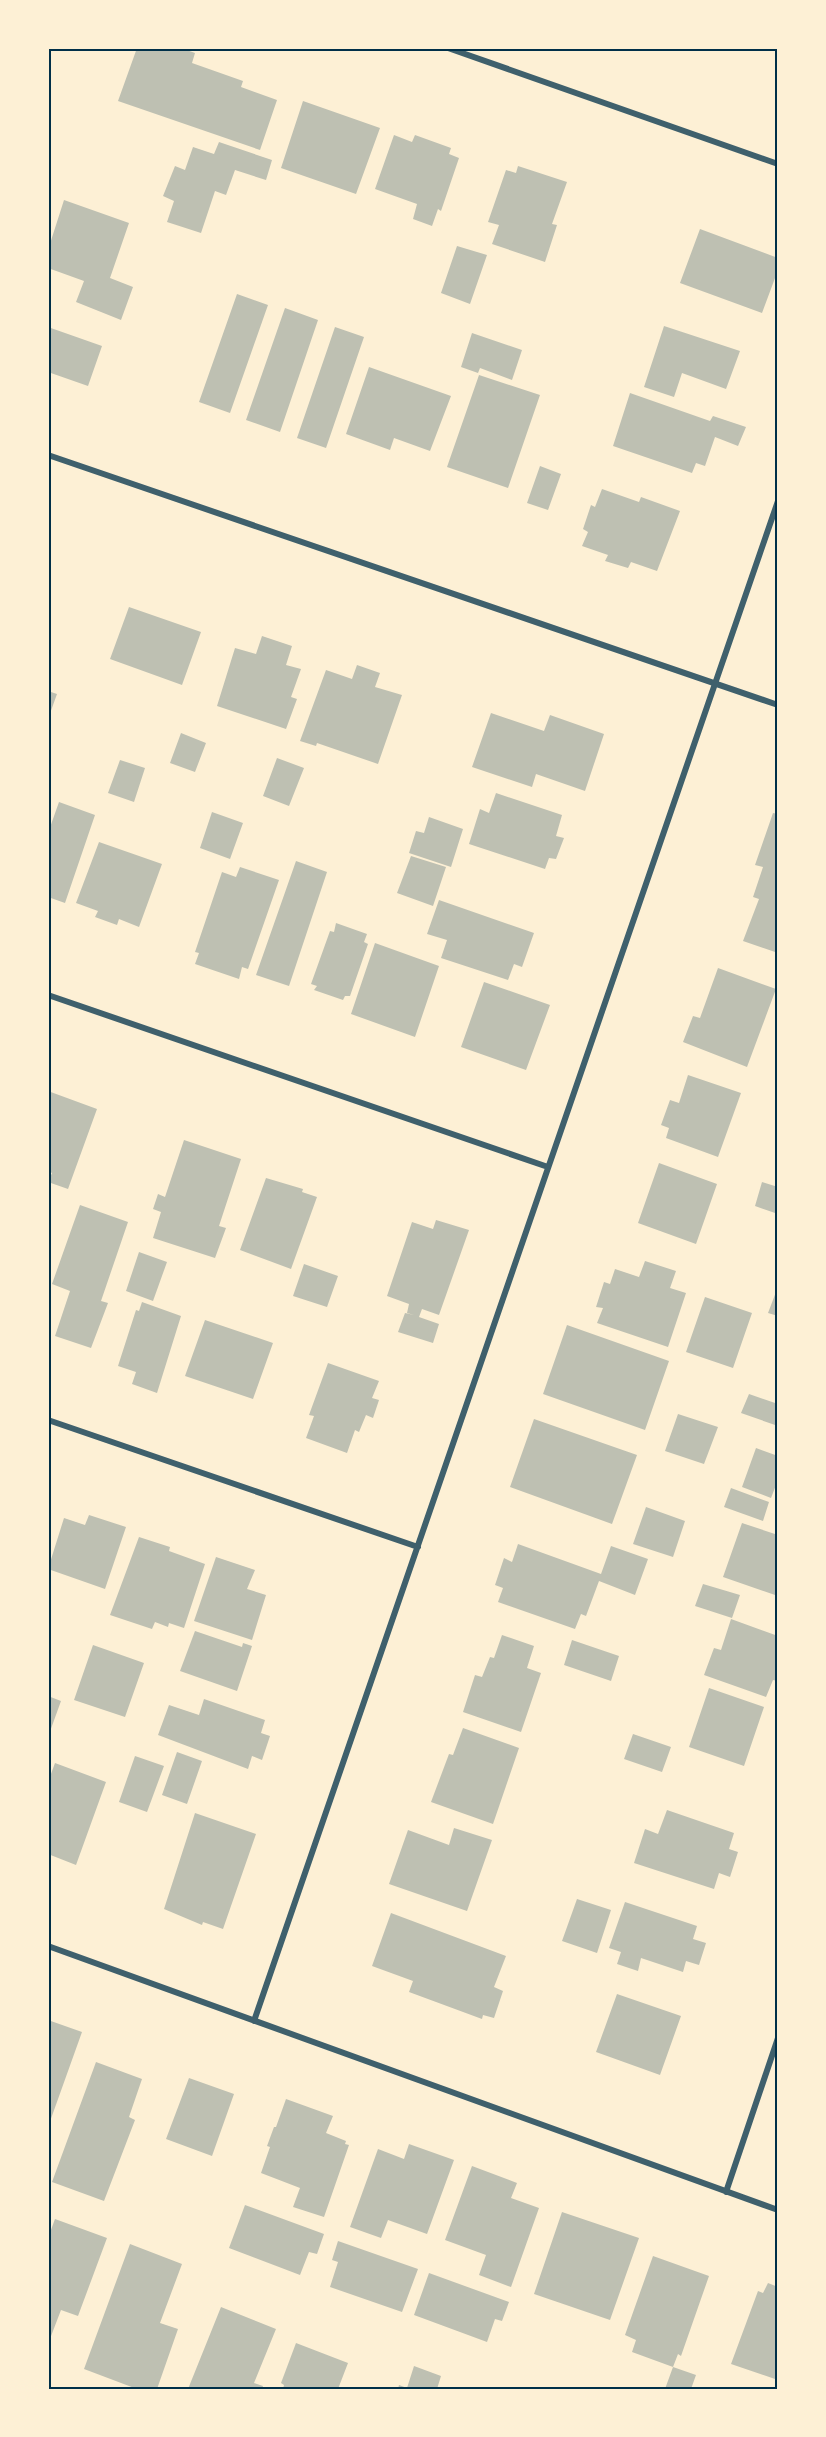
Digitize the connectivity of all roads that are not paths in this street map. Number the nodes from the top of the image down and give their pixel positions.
1 (448, 48) edge
2 (778, 164) edge
3 (48, 454) edge
4 (778, 501) edge
5 (716, 684) junction
6 (778, 705) edge
7 (48, 995) edge
8 (548, 1167) junction
9 (48, 1420) edge
10 (418, 1547) junction
11 (48, 1946) edge
12 (254, 2021) junction
13 (778, 2038) edge
14 (726, 2192) junction
15 (778, 2210) edge

1 - 2 street
3 - 5 street
4 - 5 street
5 - 6 street
5 - 8 street
7 - 8 street
8 - 10 street
9 - 10 street
10 - 12 street
11 - 12 street
12 - 14 street
13 - 14 street
14 - 15 street

